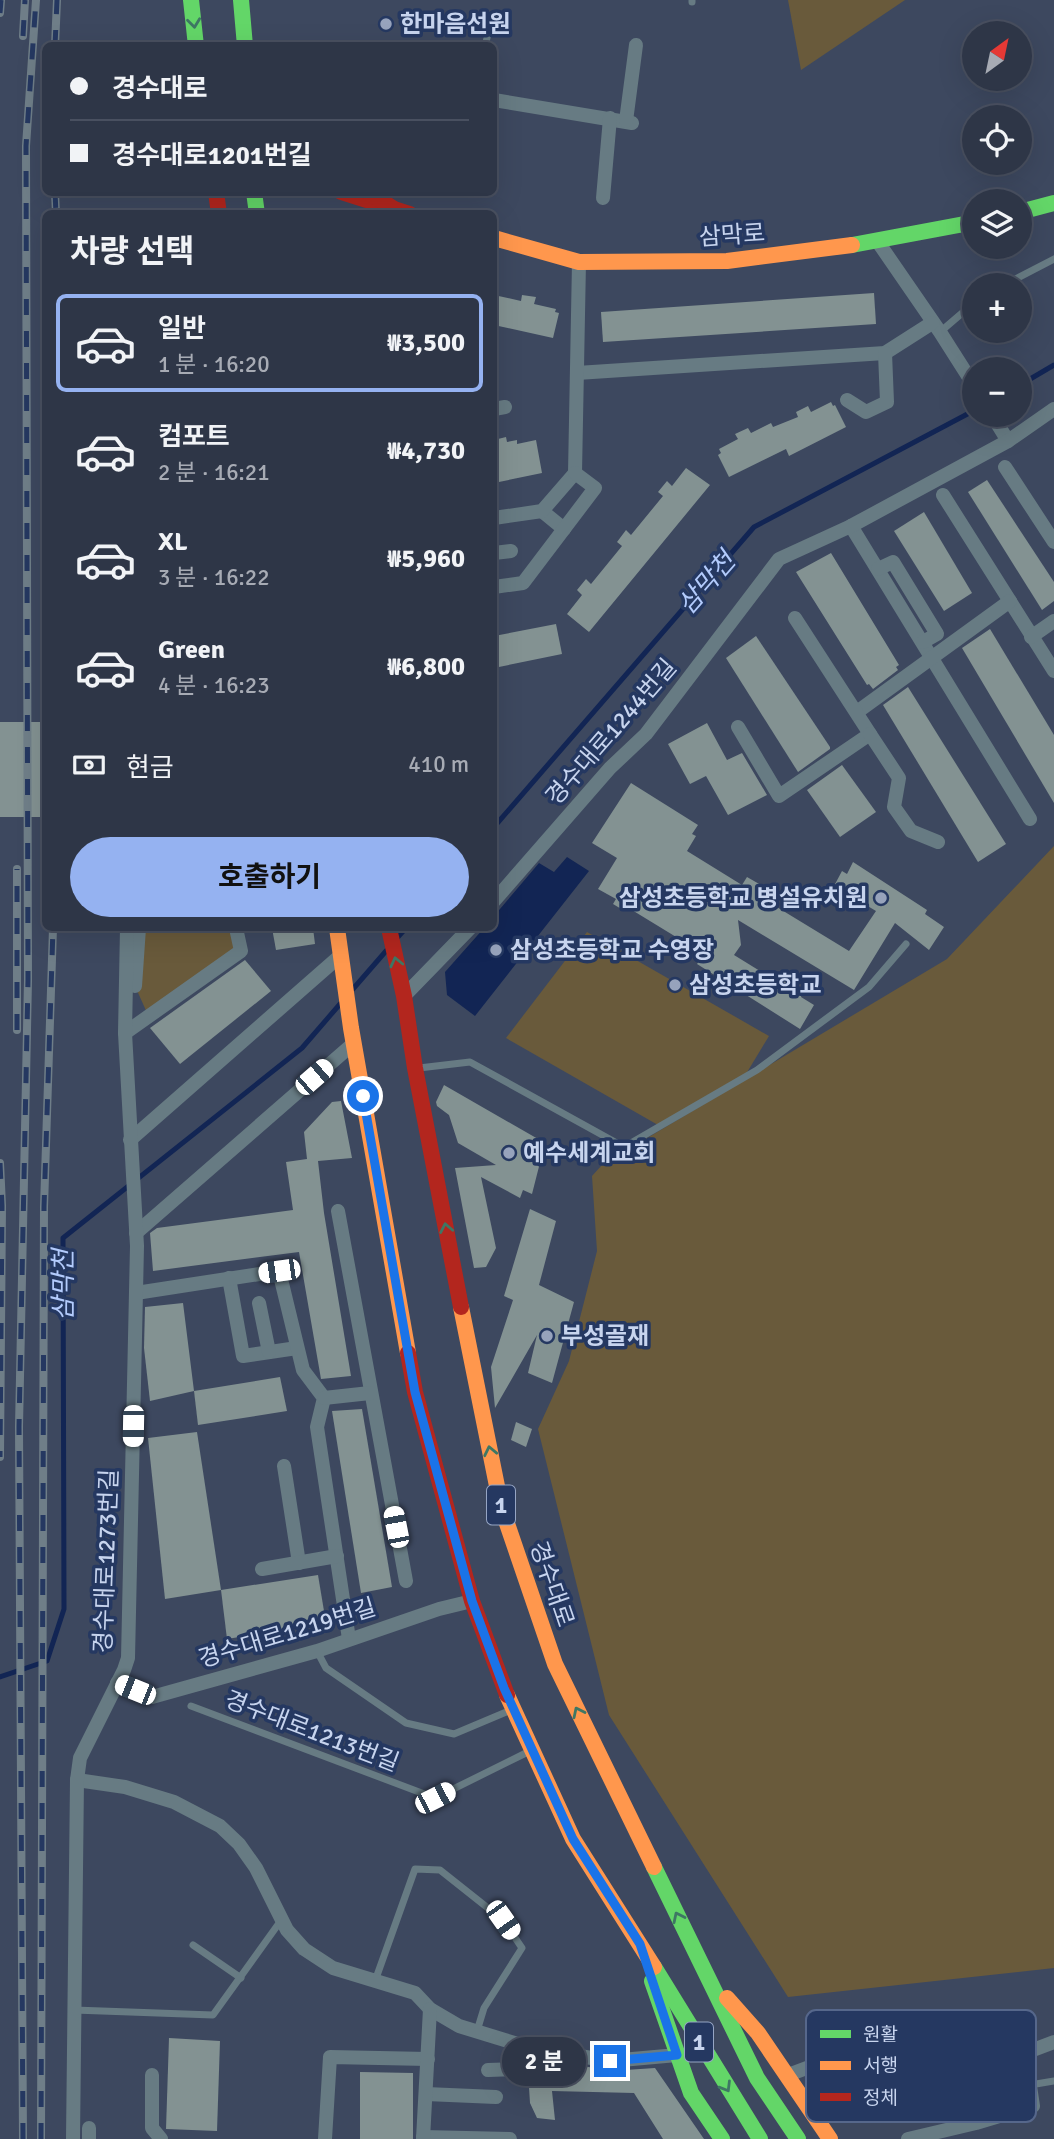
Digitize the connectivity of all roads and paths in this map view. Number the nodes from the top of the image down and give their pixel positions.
1 (191, 0) edge
2 (241, 0) edge
3 (488, 34) dead end
4 (196, 42) edge
5 (245, 42) edge
6 (486, 42) edge
7 (636, 45) dead end
8 (497, 100) edge
9 (610, 118) junction
10 (353, 196) edge
11 (374, 196) edge
12 (603, 198) dead end
13 (1054, 203) edge
14 (394, 209) junction
15 (1032, 209) edge
16 (389, 210) edge
17 (397, 210) edge
18 (962, 225) edge
19 (497, 239) edge
20 (878, 242) junction
21 (1054, 259) edge
22 (579, 262) junction
23 (1027, 273) edge
24 (962, 310) edge
25 (936, 327) junction
26 (885, 353) junction
27 (962, 367) edge
28 (577, 373) junction
29 (847, 400) dead end
30 (1054, 409) edge
31 (999, 427) edge
32 (1008, 441) junction
33 (1005, 467) dead end
34 (575, 473) junction
35 (943, 495) dead end
36 (542, 511) junction
37 (497, 518) edge
38 (851, 526) junction
39 (564, 529) junction
40 (1054, 542) edge
41 (511, 551) dead end
42 (497, 553) edge
43 (497, 587) edge
44 (1010, 601) junction
45 (795, 618) dead end
46 (1054, 621) edge
47 (1031, 637) junction
48 (932, 657) junction
49 (1054, 671) edge
50 (857, 712) junction
51 (738, 727) dead end
52 (870, 734) junction
53 (1030, 819) dead end
54 (938, 842) dead end
55 (497, 898) edge
56 (127, 931) edge
57 (139, 931) edge
58 (237, 931) edge
59 (338, 931) edge
60 (390, 931) edge
61 (467, 931) edge
62 (906, 944) dead end
63 (342, 958) junction
64 (135, 986) dead end
65 (404, 996) junction
66 (125, 1033) junction
67 (353, 1035) junction
68 (415, 1068) junction
69 (130, 1145) junction
70 (338, 1211) dead end
71 (136, 1229) junction
72 (229, 1278) junction
73 (136, 1293) junction
74 (259, 1303) dead end
75 (298, 1348) junction
76 (269, 1352) junction
77 (370, 1393) junction
78 (324, 1398) junction
79 (284, 1466) dead end
80 (337, 1556) junction
81 (299, 1563) junction
82 (262, 1569) dead end
83 (406, 1581) dead end
84 (472, 1601) junction
85 (349, 1639) junction
86 (317, 1651) junction
87 (117, 1683) junction
88 (191, 1706) dead end
89 (513, 1709) junction
90 (532, 1750) junction
91 (77, 1780) junction
92 (282, 1919) junction
93 (640, 1944) junction
94 (193, 1945) dead end
95 (241, 1978) junction
96 (709, 1978) junction
97 (375, 1981) junction
98 (430, 2009) junction
99 (74, 2010) junction
100 (476, 2032) junction
101 (1054, 2042) edge
102 (531, 2048) junction
103 (1036, 2049) edge
104 (677, 2055) junction
105 (428, 2059) junction
106 (806, 2068) edge
107 (488, 2070) dead end
108 (152, 2075) dead end
109 (788, 2075) junction
110 (1054, 2081) edge
111 (1036, 2085) edge
112 (426, 2094) junction
113 (496, 2097) dead end
114 (806, 2102) edge
115 (819, 2122) edge
116 (979, 2122) edge
117 (423, 2138) edge
118 (73, 2139) edge
119 (161, 2139) edge
120 (325, 2139) edge
121 (510, 2139) edge
122 (722, 2139) edge
123 (760, 2139) edge
124 (798, 2139) edge
125 (830, 2139) edge
126 (908, 2139) edge

1 -> 4 main road
2 - 5 main road
3 - 6 lane
7 - 9 street
8 - 9 street
9 - 12 street
10 - 14 main road
11 - 14 main road
13 - 15 main road
14 - 16 main road
14 - 17 main road
18 - 20 main road, 삼막로
19 - 22 main road, 삼막로
20 - 22 main road, 삼막로
20 - 25 street
21 - 23 lane
22 - 28 street
24 - 25 lane
25 - 26 street
25 - 27 street
26 - 28 street
26 - 29 street
28 - 34 street
30 - 32 street, 경수대로1244번길
31 - 32 street
32 - 38 street, 경수대로1244번길
33 - 40 street
34 - 36 street
34 - 39 street
35 - 44 street
36 - 37 street
36 - 39 street
38 - 48 street
38 - 55 street, 경수대로1244번길
39 - 43 street
41 - 42 street
44 - 47 street
44 - 48 street
45 - 50 street
46 - 47 street
47 - 49 street
48 - 50 street
48 - 53 street
50 - 52 street
51 - 52 street
52 - 54 street
56 - 66 street
57 - 64 street
58 - 66 street
59 - 63 main road, 1
65 -> 60 main road, 1
61 - 65 street
62 - 68 lane
63 - 67 main road, 1
63 - 69 street
65 - 68 main road, 경수대로 / 1
66 - 69 street
67 - 71 street
67 - 84 main road, 1
96 -> 68 main road, 경수대로 / 1
69 - 71 street, 경수대로1273번길
70 - 77 street
71 - 73 street, 경수대로1273번길
72 - 73 street
72 - 75 street
72 - 76 street
73 - 87 street, 경수대로1273번길
74 - 76 street
75 - 76 street
75 - 78 street
77 - 78 street
77 - 83 street
78 - 80 street
79 - 81 street
80 - 81 street
80 - 85 street
81 - 82 street
84 - 85 street, 경수대로1219번길
84 - 89 main road, 1
85 - 86 street, 경수대로1219번길
86 - 87 street, 경수대로1219번길
86 - 89 lane
87 - 91 street, 경수대로1273번길
88 - 90 lane, 경수대로1213번길
89 - 90 main road, 1
90 - 93 main road, 1
91 - 92 street
91 - 99 street, 경수대로1273번길
92 - 95 lane
92 - 97 street
93 - 104 main road
93 -> 123 main road, 1
94 - 95 lane
95 - 99 lane
96 - 109 main road
96 - 124 main road, 경수대로 / 1
97 - 98 street
97 - 100 lane
98 - 100 street
98 - 105 street
99 - 118 street, 경수대로1273번길
100 - 102 street
101 - 103 street
102 - 104 street
102 - 107 street
104 - 122 main road
105 - 112 street
105 - 120 street
106 - 109 street
108 - 119 street
109 - 114 main road
110 - 111 lane
112 - 113 street
112 - 117 street
115 - 125 main road
116 - 126 street
117 - 121 street

